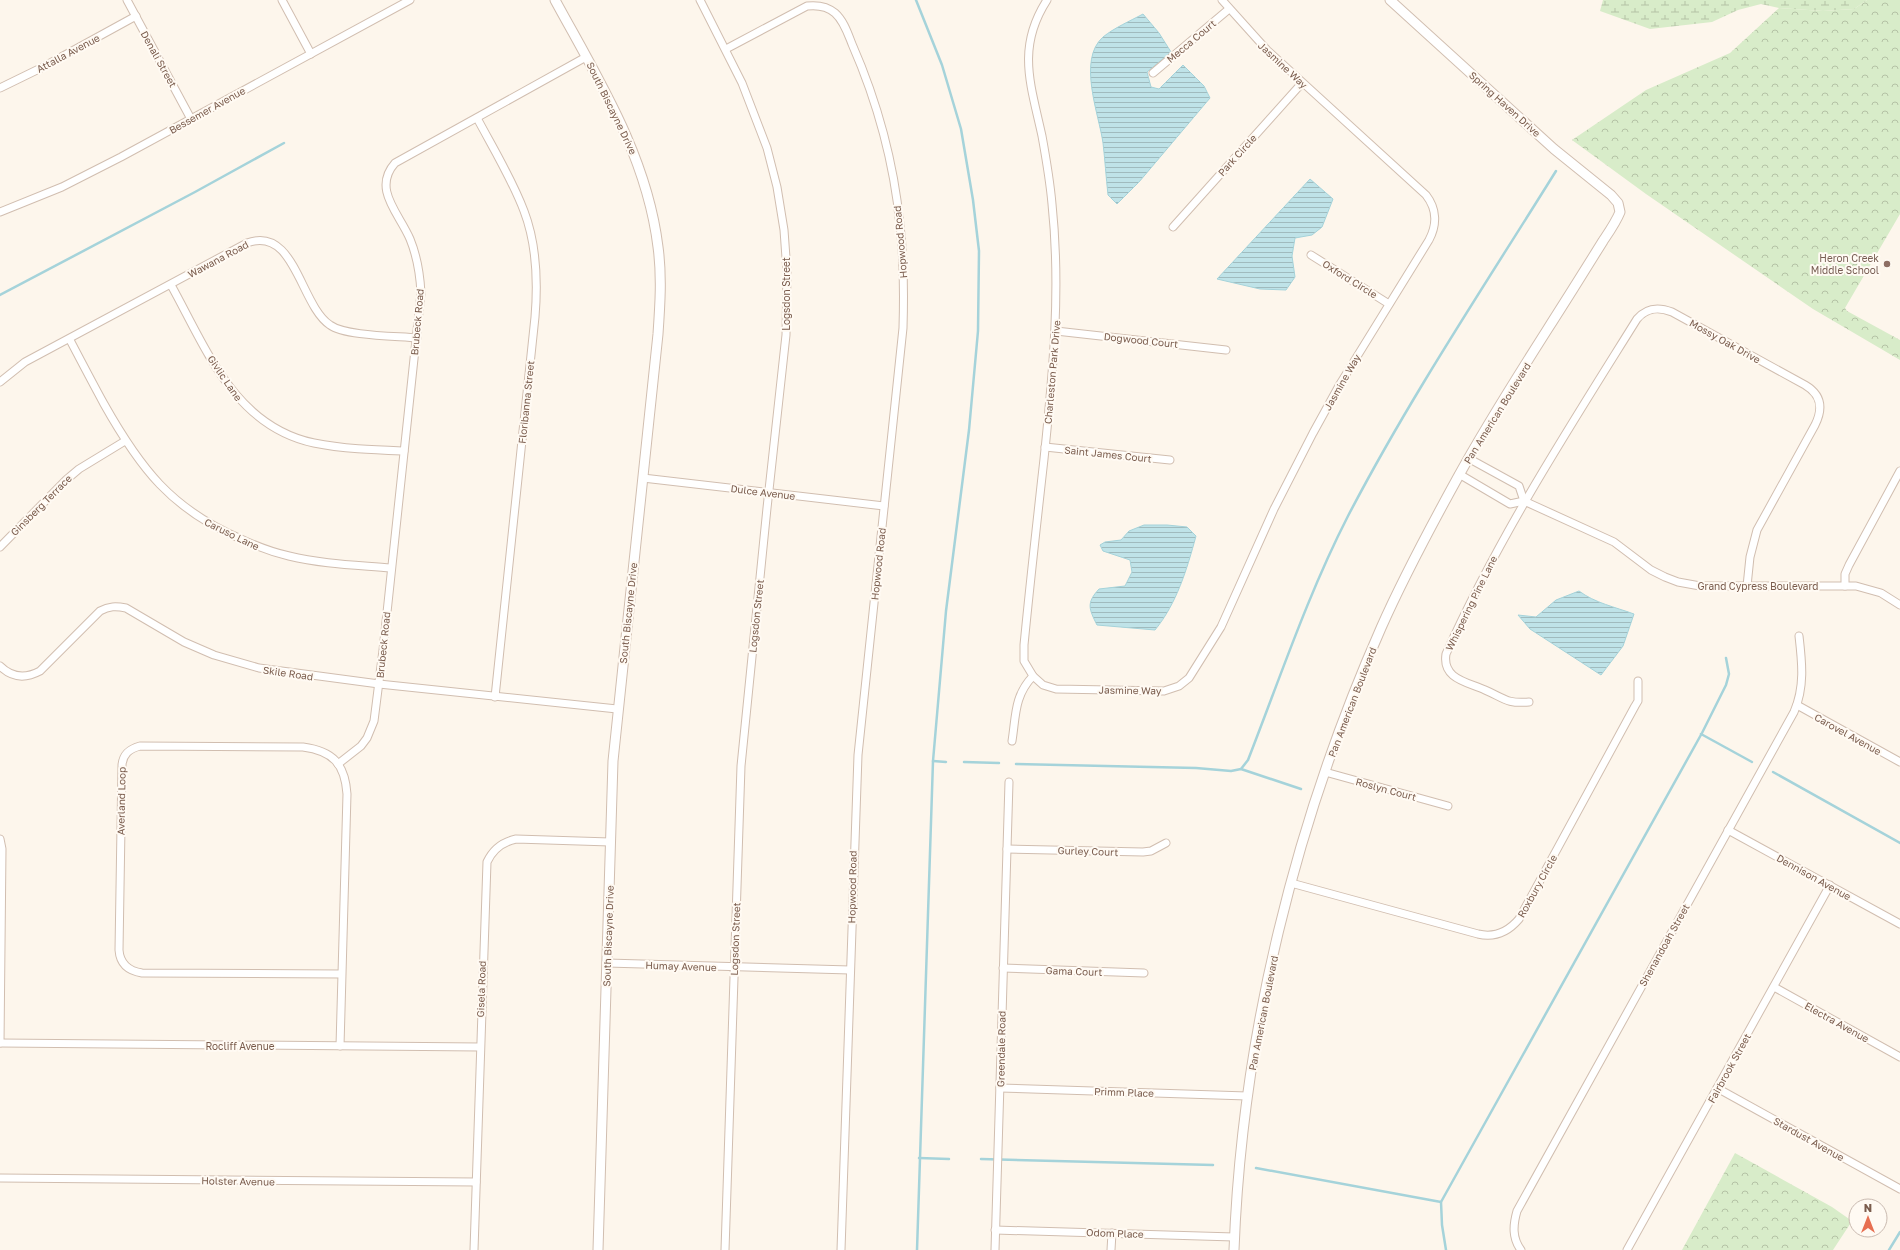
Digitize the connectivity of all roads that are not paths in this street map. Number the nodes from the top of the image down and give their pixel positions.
1 (127, 0) edge
2 (282, 0) edge
3 (410, 0) edge
4 (556, 0) edge
5 (700, 0) edge
6 (1047, 0) edge
7 (1222, 0) edge
8 (1390, 0) edge
9 (1229, 9) junction
10 (136, 16) junction
11 (726, 49) junction
12 (311, 54) junction
13 (586, 57) junction
14 (1153, 73) dead end
15 (1302, 83) junction
16 (0, 88) edge
17 (477, 118) junction
18 (191, 119) junction
19 (1619, 208) joint
20 (0, 212) edge
21 (1173, 227) dead end
22 (1311, 255) dead end
23 (171, 285) junction
24 (1389, 304) junction
25 (1056, 331) junction
26 (417, 338) junction
27 (70, 340) junction
28 (1226, 350) dead end
29 (0, 382) edge
30 (125, 440) junction
31 (1045, 447) junction
32 (404, 451) junction
33 (1468, 458) junction
34 (1170, 460) dead end
35 (1900, 471) edge
36 (1459, 474) junction
37 (643, 478) junction
38 (768, 493) junction
39 (1524, 501) junction
40 (884, 506) junction
41 (0, 547) edge
42 (391, 568) junction
43 (1747, 586) junction
44 (1845, 586) junction
45 (1900, 605) edge
46 (1799, 636) dead end
47 (0, 666) edge
48 (1033, 676) junction
49 (1638, 681) dead end
50 (379, 684) junction
51 (495, 697) junction
52 (1528, 702) dead end
53 (1797, 705) junction
54 (617, 709) junction
55 (1012, 741) dead end
56 (1900, 762) edge
57 (338, 764) junction
58 (1325, 772) junction
59 (1009, 782) dead end
60 (1448, 806) dead end
61 (1728, 830) junction
62 (0, 839) edge
63 (610, 842) junction
64 (1166, 843) dead end
65 (1008, 849) junction
66 (1291, 883) junction
67 (1830, 885) junction
68 (1900, 924) edge
69 (1, 928) edge
70 (607, 963) junction
71 (734, 968) junction
72 (1003, 968) junction
73 (850, 970) junction
74 (1144, 973) dead end
75 (342, 974) junction
76 (1774, 987) junction
77 (0, 1043) edge
78 (340, 1046) junction
79 (480, 1047) junction
80 (1900, 1057) edge
81 (1000, 1088) junction
82 (1717, 1088) junction
83 (1247, 1096) junction
84 (0, 1178) edge
85 (476, 1182) junction
86 (1900, 1189) edge
87 (995, 1230) junction
88 (1112, 1233) junction
89 (1234, 1237) junction
90 (474, 1250) edge
91 (598, 1250) edge
92 (725, 1250) edge
93 (841, 1250) edge
94 (994, 1250) edge
95 (1111, 1250) edge
96 (1234, 1250) edge
97 (1521, 1250) edge
98 (1627, 1250) edge

1 - 10 street, Denali Street
2 - 12 street
3 - 12 street, Bessemer Avenue
4 - 13 street, South Biscayne Drive
5 - 11 street, Logsdon Street
6 - 25 street, Charleston Park Drive
7 - 9 street, Jasmine Way
8 - 19 street, Spring Haven Drive
9 - 14 street, Mecca Court
9 - 15 street, Jasmine Way
10 - 16 street, Attalla Avenue
10 - 18 street, Denali Street
11 - 38 street, Logsdon Street
11 - 40 street, Hopwood Road
12 - 18 street, Bessemer Avenue
13 - 17 street, Brubeck Road
13 - 37 street, South Biscayne Drive
15 - 21 street, Park Circle
15 - 24 street, Jasmine Way
17 - 26 street, Brubeck Road
17 - 51 street, Floribanna Street
18 - 20 street, Bessemer Avenue
19 - 33 street, Pan American Boulevard
22 - 24 street, Oxford Circle
23 - 26 street, Wawana Road
23 - 27 street, Wawana Road
23 - 32 street, Givlic Lane
24 - 48 street, Jasmine Way
25 - 28 street, Dogwood Court
25 - 31 street, Charleston Park Drive
26 - 32 street, Brubeck Road
27 - 29 street, Wawana Road
27 - 30 street, Caruso Lane
30 - 41 street, Ginsberg Terrace
30 - 42 street, Caruso Lane
31 - 34 street, Saint James Court
31 - 48 street, Charleston Park Drive
32 - 42 street, Brubeck Road
33 - 36 street, Pan American Boulevard
33 - 39 street
35 - 44 street
36 - 39 street, Grand Cypress Boulevard
36 - 58 street, Pan American Boulevard
37 - 38 street, Dulce Avenue
37 - 54 street, South Biscayne Drive
38 - 40 street, Dulce Avenue
38 - 71 street, Logsdon Street
39 - 43 street, Grand Cypress Boulevard
39 - 43 street, Mossy Oak Drive
39 - 52 street, Whispering Pine Lane
40 - 73 street, Hopwood Road
42 - 50 street, Brubeck Road
43 - 44 street, Grand Cypress Boulevard
44 - 45 street, Grand Cypress Boulevard
46 - 53 street, Shenandoah Street
47 - 50 street, Skile Road
48 - 55 street
49 - 66 street, Roxbury Circle
50 - 51 street, Skile Road
50 - 57 street, Brubeck Road
51 - 54 street, Skile Road
53 - 56 street, Carovel Avenue
53 - 61 street, Shenandoah Street
54 - 63 street, South Biscayne Drive
57 - 75 street, Averland Loop
57 - 75 street, Averland Loop
58 - 60 street, Roslyn Court
58 - 66 street, Pan American Boulevard
59 - 65 street
61 - 67 street, Dennison Avenue
61 - 97 street, Shenandoah Street
62 - 69 street
63 - 70 street, South Biscayne Drive
63 - 79 street, Gisela Road
64 - 65 street, Gurley Court
65 - 72 street, Greendale Road
66 - 83 street, Pan American Boulevard
67 - 68 street, Dennison Avenue
67 - 76 street, Fairbrook Street
69 - 77 street
70 - 71 street, Humay Avenue
70 - 91 street, South Biscayne Drive
71 - 73 street, Humay Avenue
71 - 92 street, Logsdon Street
72 - 74 street, Gama Court
72 - 81 street, Greendale Road
73 - 93 street, Hopwood Road
75 - 78 street, Averland Loop
76 - 80 street, Electra Avenue
76 - 82 street, Fairbrook Street
77 - 78 street, Rocliff Avenue
78 - 79 street, Rocliff Avenue
79 - 85 street, Gisela Road
81 - 83 street, Primm Place
81 - 87 street, Greendale Road
82 - 86 street, Stardust Avenue
82 - 98 street, Fairbrook Street
83 - 89 street, Pan American Boulevard
84 - 85 street, Holster Avenue
85 - 90 street, Gisela Road
87 - 88 street, Odom Place
87 - 94 street, Greendale Road
88 - 89 street, Odom Place
88 - 95 street
89 - 96 street, Pan American Boulevard

